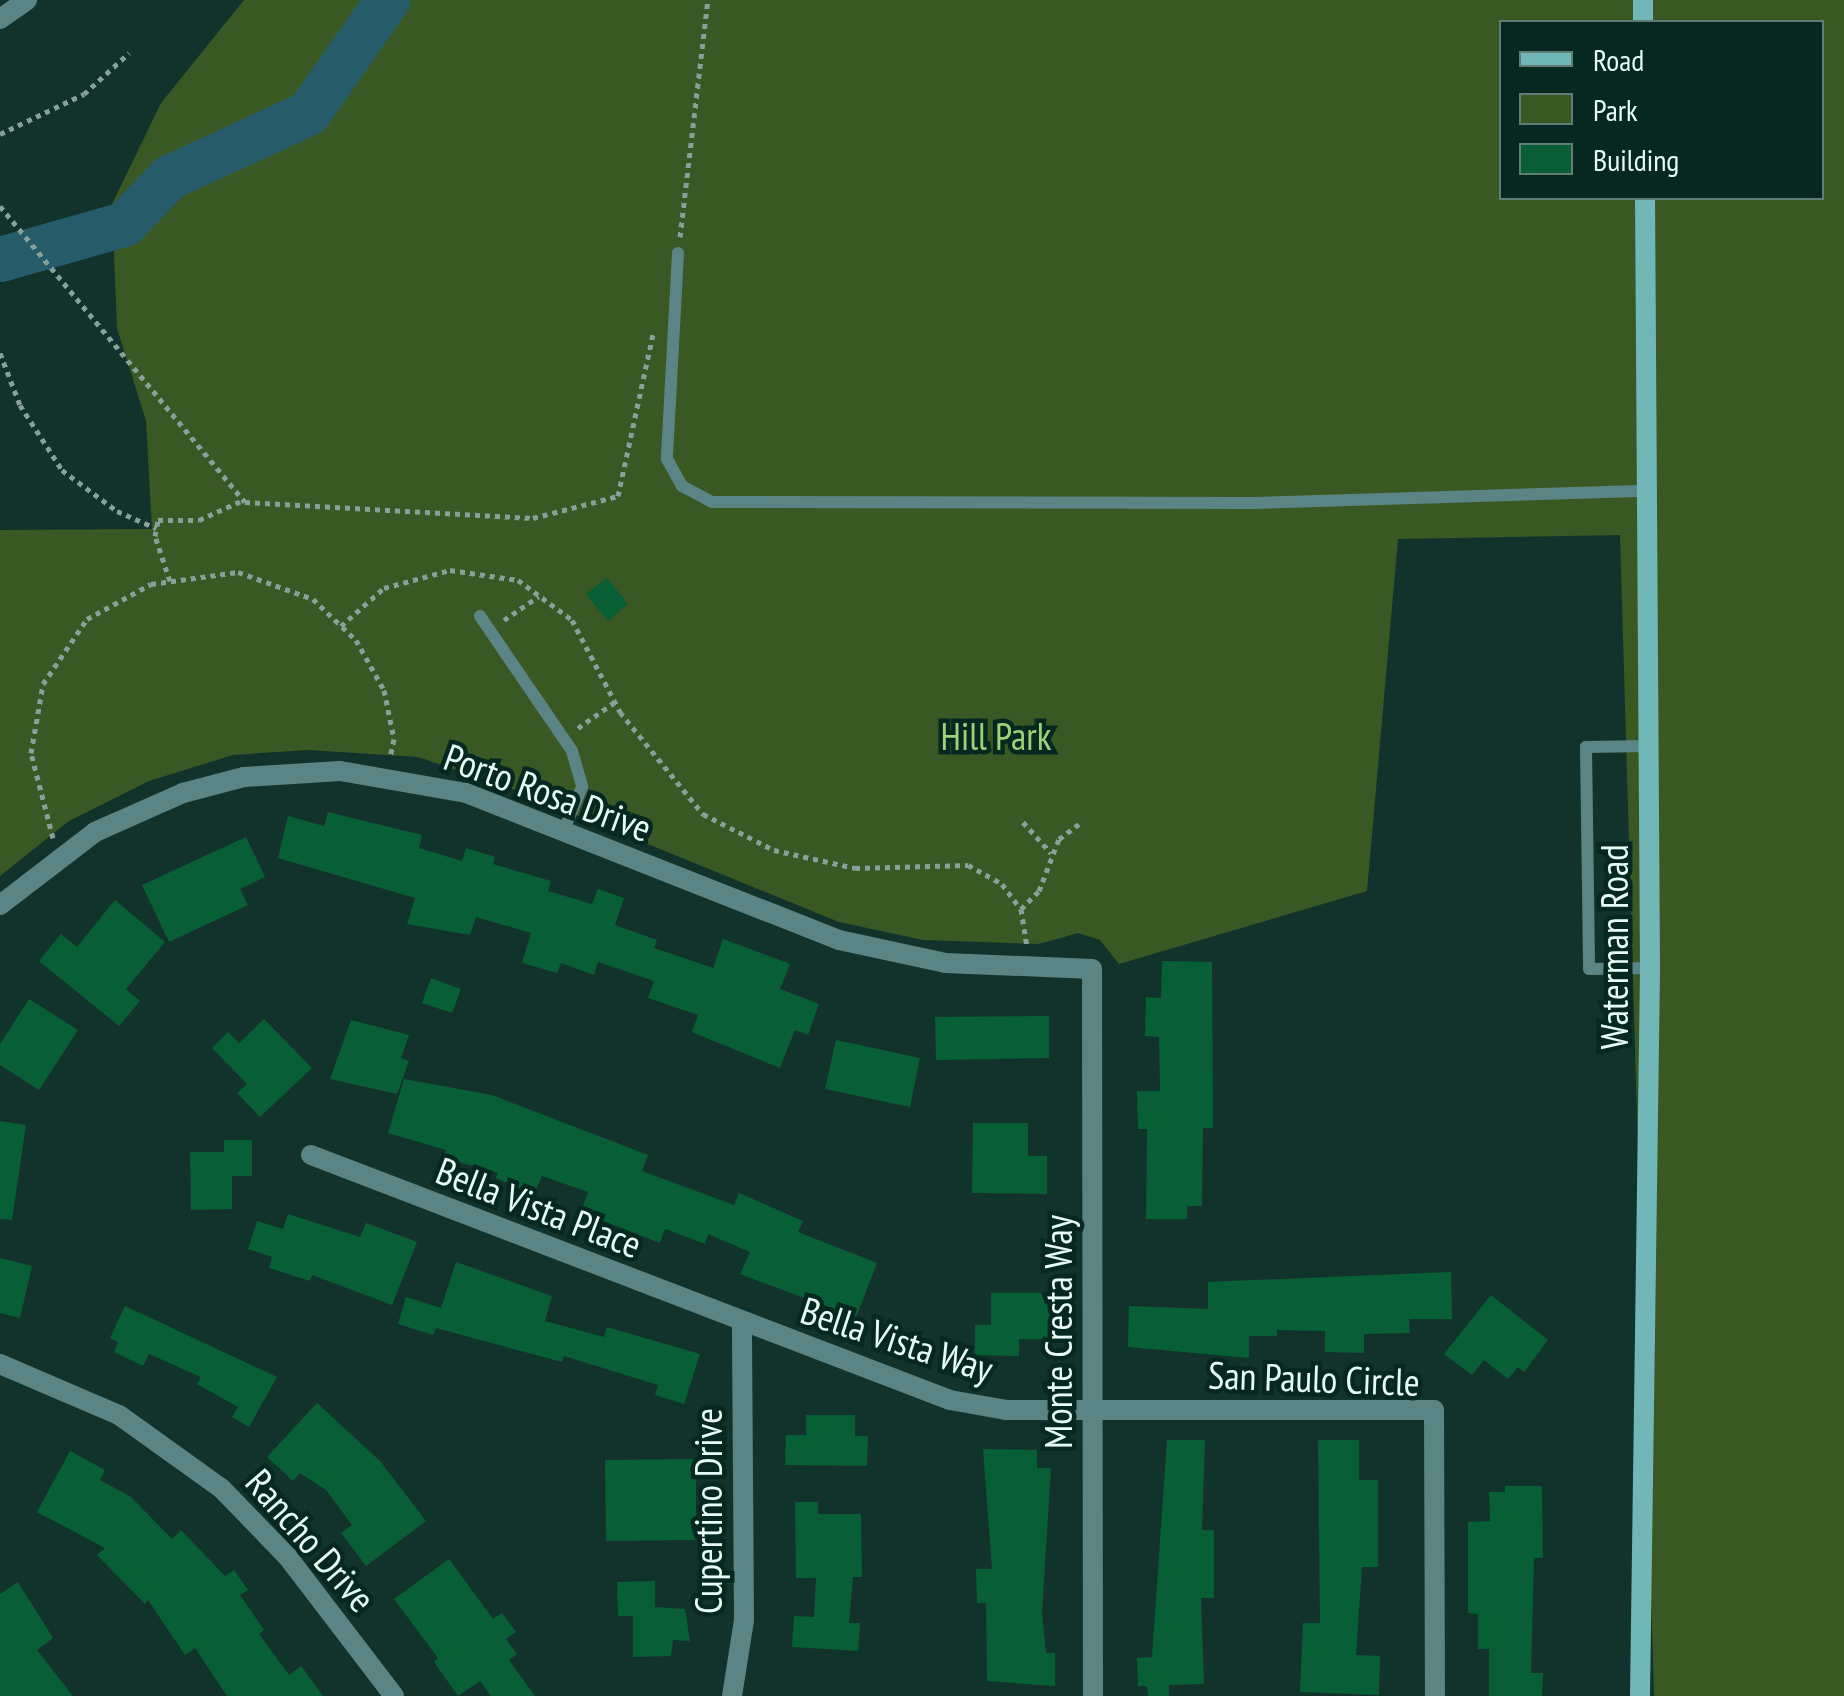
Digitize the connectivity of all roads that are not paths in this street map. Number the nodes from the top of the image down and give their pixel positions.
1 (27, 0) edge
2 (0, 20) edge
3 (1644, 200) edge
4 (678, 253) road end
5 (1647, 491) junction
6 (480, 616) dead end
7 (1648, 746) junction
8 (563, 832) junction
9 (0, 905) edge
10 (1650, 968) junction
11 (1092, 969) joint
12 (311, 1155) dead end
13 (742, 1324) junction
14 (0, 1364) edge
15 (1093, 1407) junction
16 (394, 1696) edge
17 (732, 1696) edge
18 (1093, 1696) edge
19 (1435, 1696) edge
20 (1640, 1696) edge

1 - 2 street
3 - 5 main road, Waterman Road
4 - 5 lane
5 - 7 main road, Waterman Road
6 - 8 lane
7 - 10 main road, Waterman Road
7 - 10 lane
8 - 9 street, Porto Rosa Drive
8 - 11 street, Porto Rosa Drive
10 - 20 main road, Waterman Road
11 - 15 street, Monte Cresta Way
12 - 13 street, Bella Vista Place
13 - 15 street, Bella Vista Way
13 - 17 street, Cupertino Drive
14 - 16 street, Rancho Drive
15 - 18 street, Monte Cresta Way
15 - 19 street, San Paulo Circle

